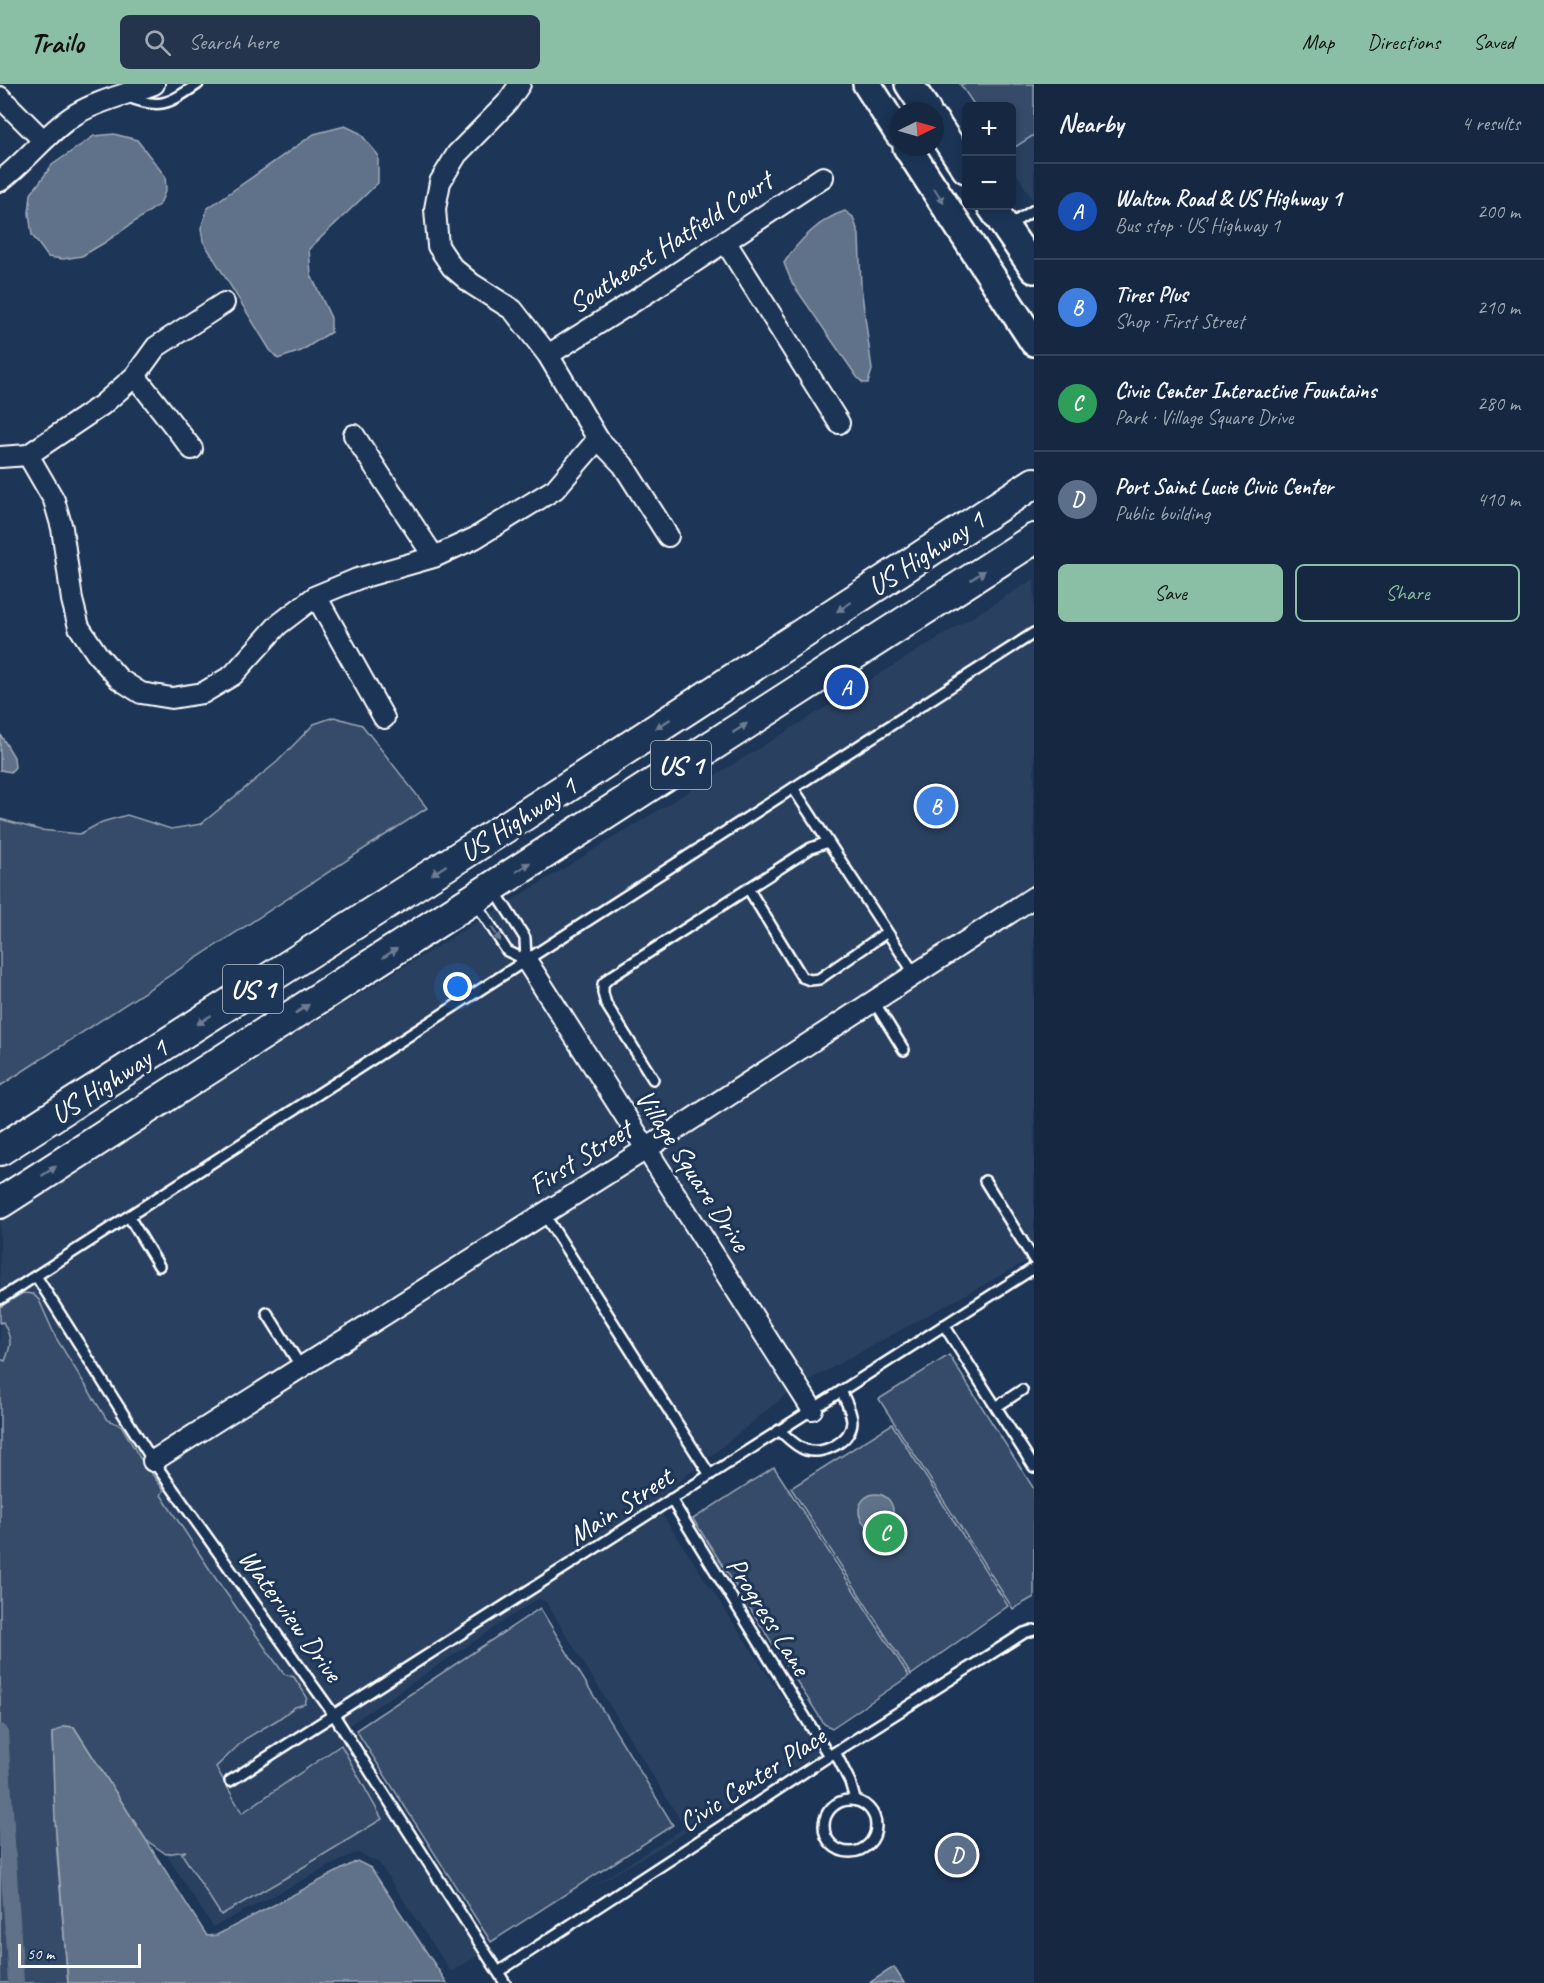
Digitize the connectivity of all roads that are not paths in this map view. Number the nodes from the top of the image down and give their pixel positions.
1 (154, 84) edge
2 (198, 84) edge
3 (520, 84) edge
4 (867, 84) edge
5 (909, 84) edge
6 (123, 95) junction
7 (0, 97) edge
8 (921, 102) edge
9 (890, 120) edge
10 (944, 136) edge
11 (43, 140) junction
12 (913, 156) edge
13 (962, 163) edge
14 (823, 177) dead end
15 (0, 181) edge
16 (994, 210) edge
17 (1034, 210) edge
18 (1006, 228) junction
19 (725, 241) junction
20 (1034, 269) edge
21 (224, 303) dead end
22 (1034, 342) edge
23 (548, 355) junction
24 (135, 376) junction
25 (839, 423) dead end
26 (354, 435) dead end
27 (598, 439) junction
28 (192, 449) dead end
29 (28, 455) junction
30 (0, 457) edge
31 (1034, 483) edge
32 (668, 536) dead end
33 (1034, 539) edge
34 (434, 557) junction
35 (316, 596) junction
36 (1034, 633) edge
37 (384, 718) dead end
38 (793, 788) junction
39 (506, 827) junction
40 (828, 842) junction
41 (748, 888) junction
42 (483, 893) junction
43 (1034, 897) edge
44 (887, 932) junction
45 (526, 960) junction
46 (914, 974) junction
47 (873, 1000) junction
48 (904, 1050) dead end
49 (653, 1079) dead end
50 (646, 1149) junction
51 (0, 1150) edge
52 (985, 1181) dead end
53 (0, 1203) edge
54 (544, 1214) junction
55 (129, 1216) junction
56 (1034, 1260) edge
57 (159, 1266) dead end
58 (1034, 1268) edge
59 (36, 1276) junction
60 (0, 1299) edge
61 (267, 1313) dead end
62 (944, 1325) junction
63 (301, 1367) junction
64 (1022, 1390) dead end
65 (842, 1391) junction
66 (996, 1407) junction
67 (812, 1409) junction
68 (779, 1430) junction
69 (153, 1461) junction
70 (1034, 1467) edge
71 (710, 1475) junction
72 (671, 1499) junction
73 (725, 1587) junction
74 (716, 1593) dead end
75 (1034, 1629) edge
76 (334, 1715) junction
77 (832, 1754) junction
78 (230, 1781) dead end
79 (855, 1800) junction
80 (498, 1972) junction
81 (505, 1983) edge

1 - 6 street
2 - 6 lane
3 - 23 street
4 - 9 main road
5 - 8 main road
6 - 11 street
7 - 11 street
10 - 13 main road
11 - 15 street
12 -> 22 main road
14 - 19 street, Southeast Hatfield Court
16 - 18 main road
17 - 18 lane
18 - 20 main road
19 - 23 street, Southeast Hatfield Court
19 - 25 street
21 - 24 street
23 - 27 street
24 - 28 street
24 - 29 street
26 - 34 street
27 - 32 street
27 - 34 street
29 - 30 street
29 - 35 street
31 -> 39 main road, US Highway 1 / US 1
42 -> 33 main road, US Highway 1 / US 1
34 - 35 street
35 - 37 street
36 - 38 lane
38 - 40 lane
38 - 45 lane
39 - 42 main road
39 -> 51 main road, US Highway 1 / US 1
40 - 41 lane
40 - 44 lane
41 - 44 lane
41 - 49 lane
42 - 45 lane, Village Square Drive
42 -> 45 lane, Village Square Drive
53 -> 42 main road, US Highway 1 / US 1
43 - 46 street, First Street
44 - 46 lane
45 - 50 street, Village Square Drive
45 - 55 lane
46 - 47 street, First Street
47 - 48 lane
47 - 50 street, First Street
50 - 54 street, First Street
50 - 67 street, Village Square Drive
52 - 56 lane
54 - 63 street, First Street
54 - 71 lane
55 - 57 lane
55 - 59 lane
58 - 62 lane, Main Street
59 - 60 lane
59 - 69 lane, Waterview Drive
61 - 63 lane
62 - 65 lane, Main Street
62 - 66 lane
63 - 69 street, First Street
64 - 66 lane
65 - 67 lane, Main Street
65 - 68 lane
66 - 70 lane
67 - 68 lane, Main Street
68 - 71 lane, Main Street
69 - 76 lane, Waterview Drive
71 - 72 lane, Main Street
72 - 73 lane, Progress Lane
72 - 76 lane, Main Street
73 - 74 lane
73 - 77 lane, Progress Lane
75 - 77 lane, Civic Center Place
76 - 78 lane, Main Street
76 - 80 lane, Waterview Drive
77 - 79 lane, Progress Lane
77 - 80 lane, Civic Center Place
79 - 79 lane
80 - 81 lane, Waterview Drive

